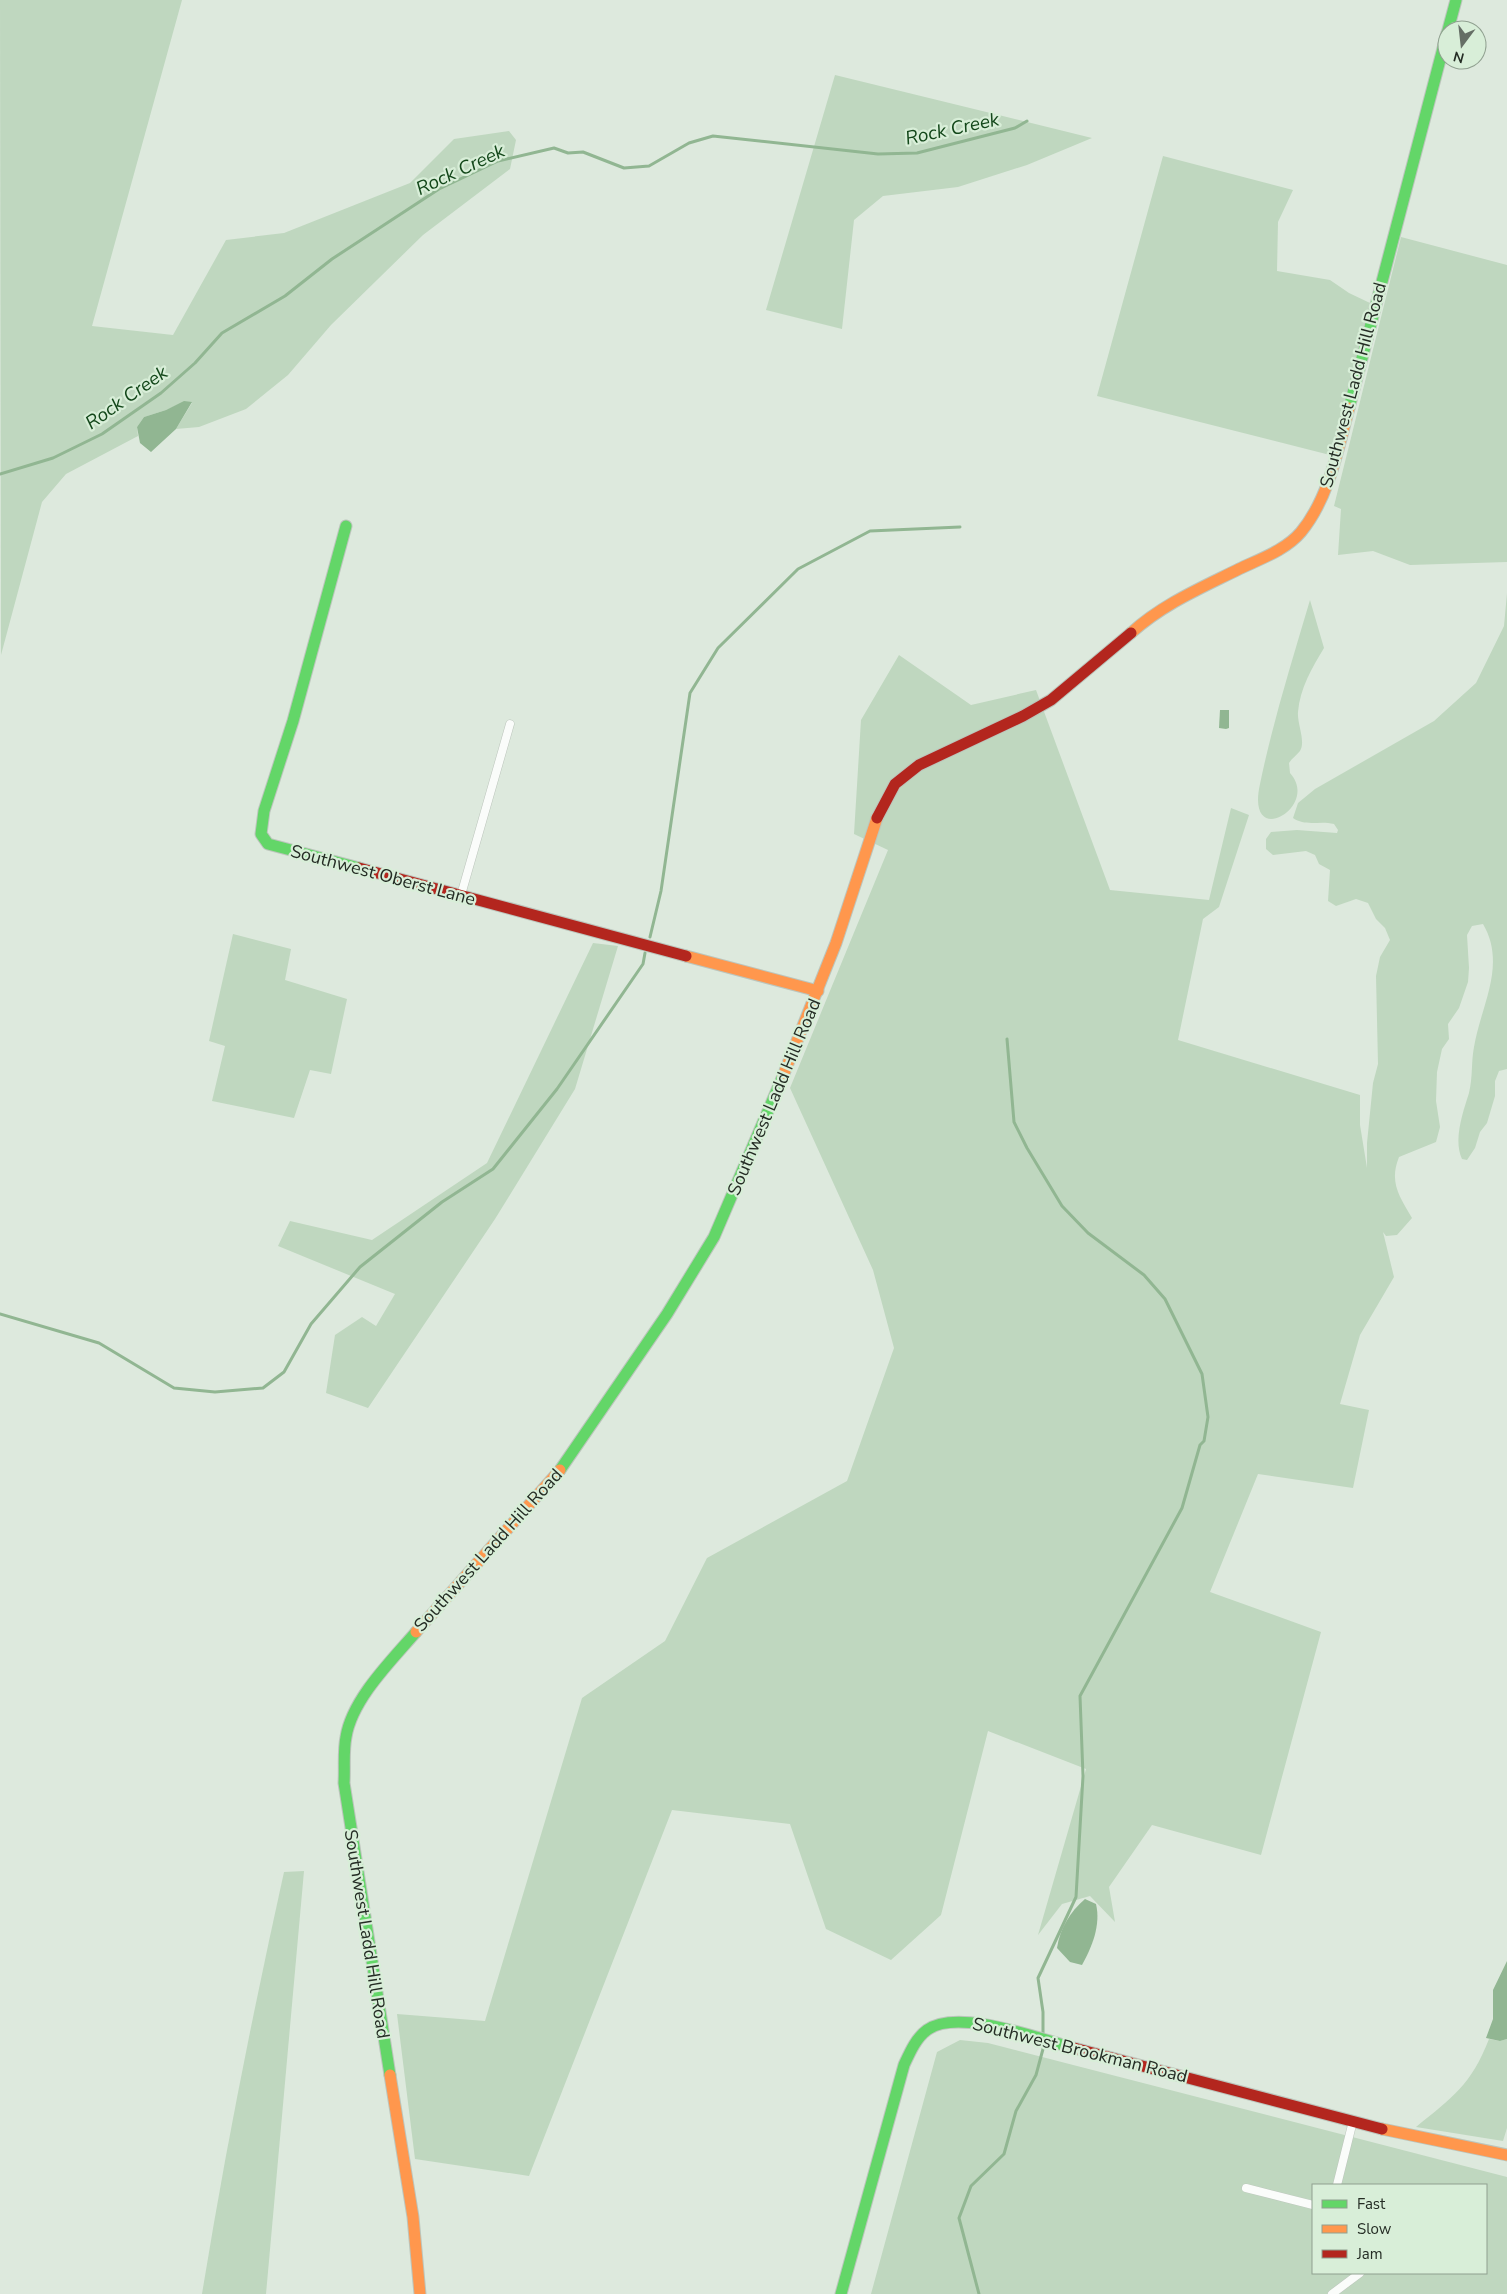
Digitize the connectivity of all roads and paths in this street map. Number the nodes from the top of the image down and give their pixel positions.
1 (1456, 0) edge
2 (1450, 20) edge
3 (1437, 66) edge
4 (346, 526) dead end
5 (510, 724) dead end
6 (460, 896) junction
7 (818, 991) junction
8 (1353, 2121) junction
9 (1507, 2154) edge
10 (1337, 2184) edge
11 (1246, 2188) dead end
12 (1312, 2205) edge
13 (1359, 2274) edge
14 (420, 2294) edge
15 (841, 2294) edge
16 (1332, 2294) edge

1 - 2 street, Southwest Ladd Hill Road
3 - 7 street, Southwest Ladd Hill Road
4 - 6 street, Southwest Oberst Lane
5 - 6 street
6 - 7 street, Southwest Oberst Lane
7 - 14 street, Southwest Ladd Hill Road
8 - 9 street, Southwest Brookman Road
8 - 10 street
8 - 15 street, Southwest Brookman Road
11 - 12 street
13 - 16 street

